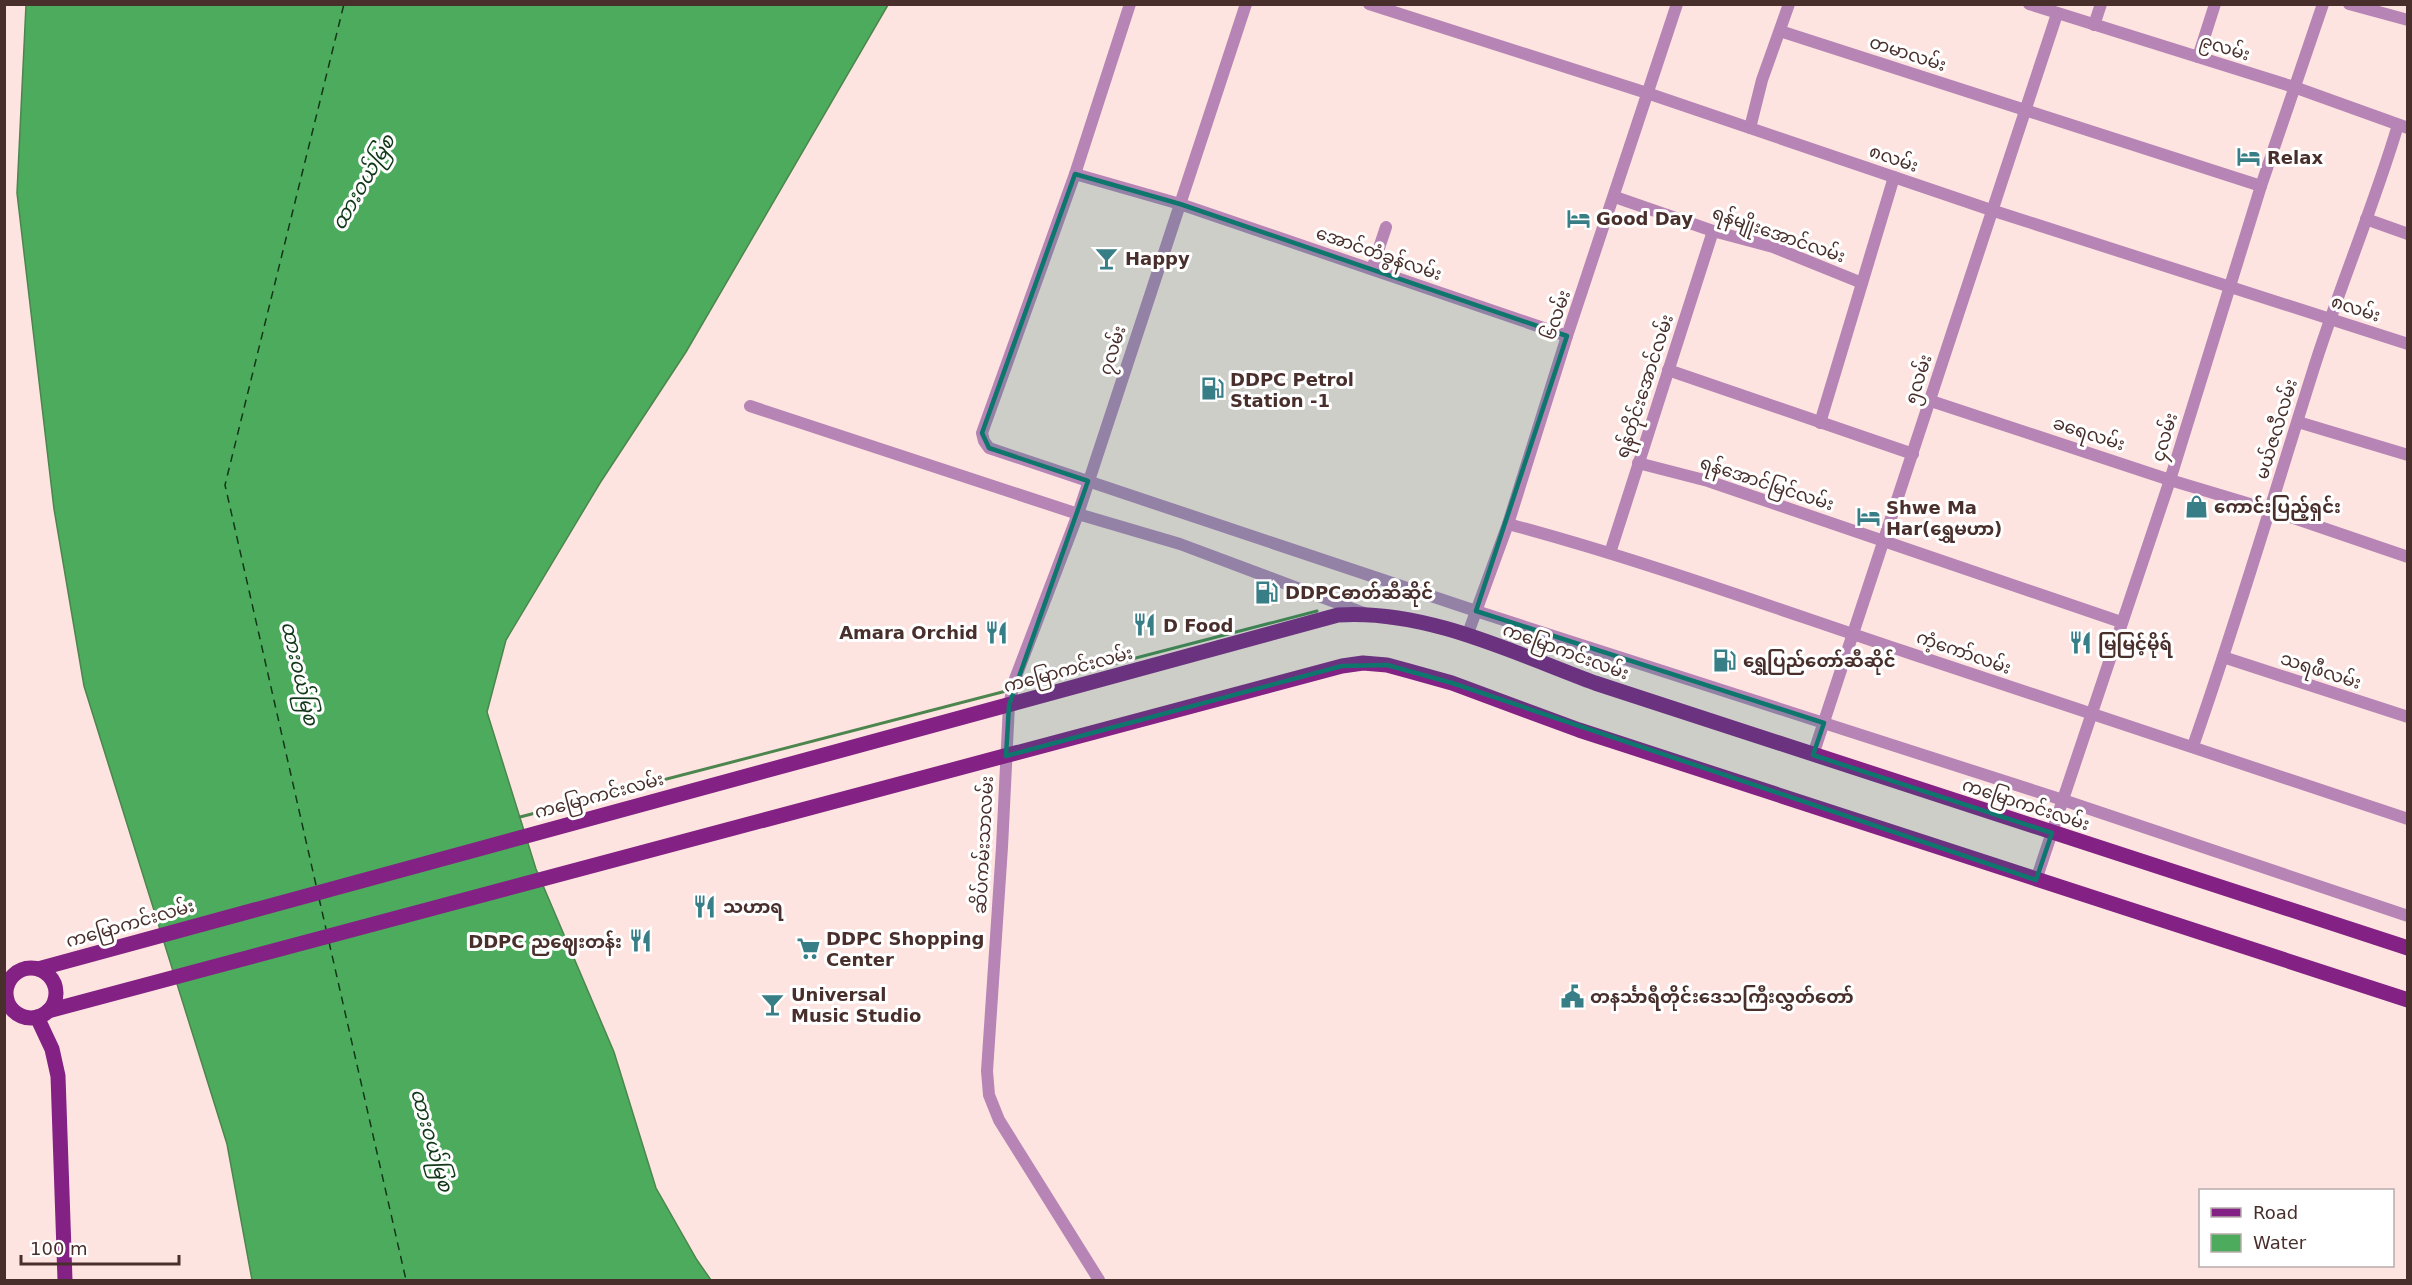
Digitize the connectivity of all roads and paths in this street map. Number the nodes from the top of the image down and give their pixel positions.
1 (1130, 4) edge
2 (1246, 4) edge
3 (1369, 4) edge
4 (1677, 4) edge
5 (1789, 4) edge
6 (2029, 4) edge
7 (2101, 4) edge
8 (2215, 4) edge
9 (2323, 4) edge
10 (2349, 4) edge
11 (2057, 14) junction
12 (2408, 20) edge
13 (2094, 25) junction
14 (1780, 31) junction
15 (2198, 57) junction
16 (2294, 87) junction
17 (1647, 93) junction
18 (2025, 110) junction
19 (2403, 127) edge
20 (1750, 128) junction
21 (1075, 174) junction
22 (1894, 177) junction
23 (2261, 186) junction
24 (1615, 197) junction
25 (1180, 204) junction
26 (1991, 210) junction
27 (2366, 219) junction
28 (1386, 227) dead end
29 (1713, 231) junction
30 (2408, 234) edge
31 (1372, 269) junction
32 (1862, 283) junction
33 (2230, 287) junction
34 (2330, 319) junction
35 (1567, 336) junction
36 (2408, 344) edge
37 (1668, 370) junction
38 (1931, 401) junction
39 (750, 406) dead end
40 (2298, 422) junction
41 (1820, 423) junction
42 (1913, 454) junction
43 (2408, 455) edge
44 (1638, 463) junction
45 (2169, 480) junction
46 (1089, 481) junction
47 (2270, 510) junction
48 (1078, 514) junction
49 (1508, 524) junction
50 (1883, 542) junction
51 (1611, 553) junction
52 (2408, 557) edge
53 (1476, 611) junction
54 (1366, 613) junction
55 (2121, 622) junction
56 (1854, 634) junction
57 (1467, 636) junction
58 (2223, 657) junction
59 (1009, 705) junction
60 (2091, 715) junction
61 (2408, 717) edge
62 (1824, 723) junction
63 (2193, 746) junction
64 (1814, 754) junction
65 (1006, 756) junction
66 (2063, 800) junction
67 (2408, 819) edge
68 (2052, 833) junction
69 (2036, 880) junction
70 (2408, 915) edge
71 (2408, 948) edge
72 (38, 969) junction
73 (5, 993) edge
74 (2408, 1000) edge
75 (43, 1014) junction
76 (65, 1281) edge
77 (1099, 1281) edge

1 - 21 street
2 - 25 street, ၇လမ်း
3 - 17 street, ၈လမ်း
4 - 17 street, ၆လမ်း
5 - 14 street
6 - 11 street, ၉လမ်း
7 - 13 street
8 - 15 street
9 - 16 street, ၄လမ်း
10 - 12 street
11 - 13 street, ၉လမ်း
11 - 18 street, ၅လမ်း
13 - 15 street, ၉လမ်း
14 - 18 street, တမာလမ်း
14 - 20 street
15 - 16 street, ၉လမ်း
16 - 19 street, ၉လမ်း
16 - 23 street, ၄လမ်း
17 - 20 street, ၈လမ်း
17 - 24 street, ၆လမ်း
18 - 23 street, တမာလမ်း
18 - 26 street, ၅လမ်း
19 - 27 street, မယ်ဇလီလမ်း
20 - 22 street, ၈လမ်း
21 - 25 street, အောင်တံခွန်လမ်း
21 - 46 street
22 - 26 street, ၈လမ်း
22 - 32 street
23 - 33 street, ၄လမ်း
24 - 29 street, ရန်မျိုးအောင်လမ်း
24 - 35 street, ၆လမ်း
25 - 31 street, အောင်တံခွန်လမ်း
25 - 46 street, ၇လမ်း
26 - 33 street, ၈လမ်း
26 - 38 street, ၅လမ်း
27 - 30 street
27 - 34 street, မယ်ဇလီလမ်း
28 - 31 street
29 - 32 street, ရန်မျိုးအောင်လမ်း
29 - 37 street, ရန်တိုင်းအောင်လမ်း
31 - 35 street, အောင်တံခွန်လမ်း
32 - 41 street
33 - 34 street, ၈လမ်း
33 - 45 street, ၄လမ်း
34 - 36 street, ၈လမ်း
34 - 40 street, မယ်ဇလီလမ်း
35 - 49 street, ၆လမ်း
37 - 41 street
37 - 44 street, ရန်တိုင်းအောင်လမ်း
38 - 42 street, ၅လမ်း
38 - 45 street, ခရေလမ်း
39 - 48 street
40 - 43 street
40 - 47 street, မယ်ဇလီလမ်း
41 - 42 street
42 - 50 street, ၅လမ်း
44 - 50 street, ရန်အောင်မြင်လမ်း
44 - 51 street, ရန်တိုင်းအောင်လမ်း
45 - 47 street, ခရေလမ်း
45 - 55 street, ၄လမ်း
46 - 48 street, ၇လမ်း
46 - 53 street
47 - 52 street, ခရေလမ်း
47 - 58 street, မယ်ဇလီလမ်း
48 - 54 street
48 - 59 street, ၇လမ်း
49 - 51 street, ကံ့ကော်လမ်း
49 - 53 street, ၆လမ်း
50 - 55 street, ရန်အောင်မြင်လမ်း
50 - 56 street, ၅လမ်း
51 - 56 street, ကံ့ကော်လမ်း
53 - 57 street, ၆လမ်း
53 - 62 street
54 - 57 main road, ကမြောကင်းလမ်း
54 - 59 main road, ကမြောကင်းလမ်း
55 - 60 street, ၄လမ်း
56 - 60 street, ကံ့ကော်လမ်း
56 - 62 street, ၅လမ်း
57 - 64 main road, ကမြောကင်းလမ်း
58 - 61 street, သရဖီလမ်း
58 - 63 street, မယ်ဇလီလမ်း
59 - 65 street, ဆိပ်ကမ်းသာလမ်း
59 - 72 main road, ကမြောကင်းလမ်း
60 - 63 street, ကံ့ကော်လမ်း
60 - 66 street, ၄လမ်း
62 - 64 street, ၅လမ်း
62 - 66 street
63 - 67 street, ကံ့ကော်လမ်း
64 - 68 main road, ကမြောကင်းလမ်း
65 - 69 main road
65 - 75 main road
65 - 77 street, ဆိပ်ကမ်းသာလမ်း
66 - 68 street, ၄လမ်း
66 - 70 street
68 - 69 street, ၄လမ်း
68 - 71 main road, ကမြောကင်းလမ်း
69 - 74 main road
72 - 73 main road
72 - 75 main road
73 - 75 main road
75 - 76 main road

